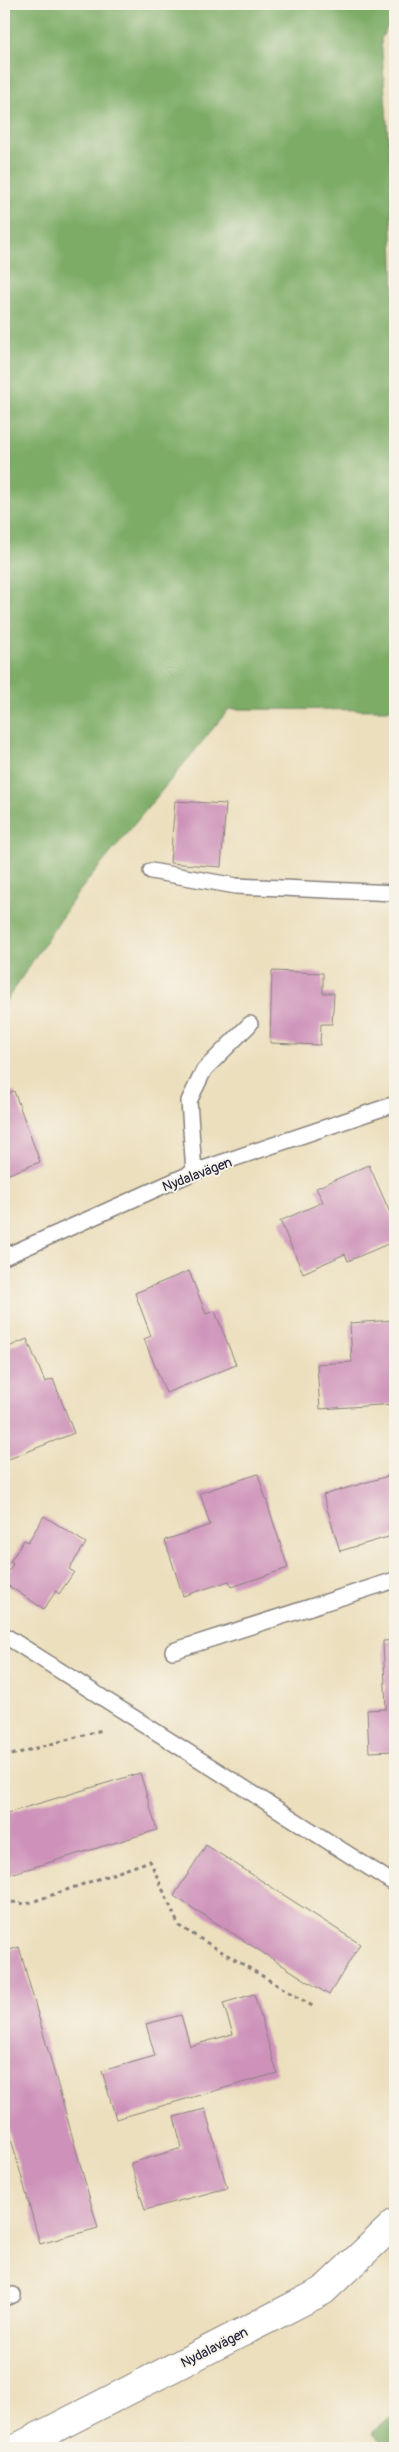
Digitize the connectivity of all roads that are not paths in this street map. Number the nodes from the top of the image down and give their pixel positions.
1 (151, 871) dead end
2 (395, 893) edge
3 (250, 1024) dead end
4 (395, 1104) edge
5 (194, 1172) junction
6 (4, 1257) edge
7 (395, 1580) edge
8 (4, 1635) edge
9 (173, 1651) dead end
10 (395, 1884) edge
11 (395, 2223) edge
12 (16, 2448) edge

1 - 2 lane
3 - 5 lane
4 - 5 lane, Nydalavägen
5 - 6 lane, Nydalavägen
7 - 9 lane
8 - 10 lane
11 - 12 street, Nydalavägen

